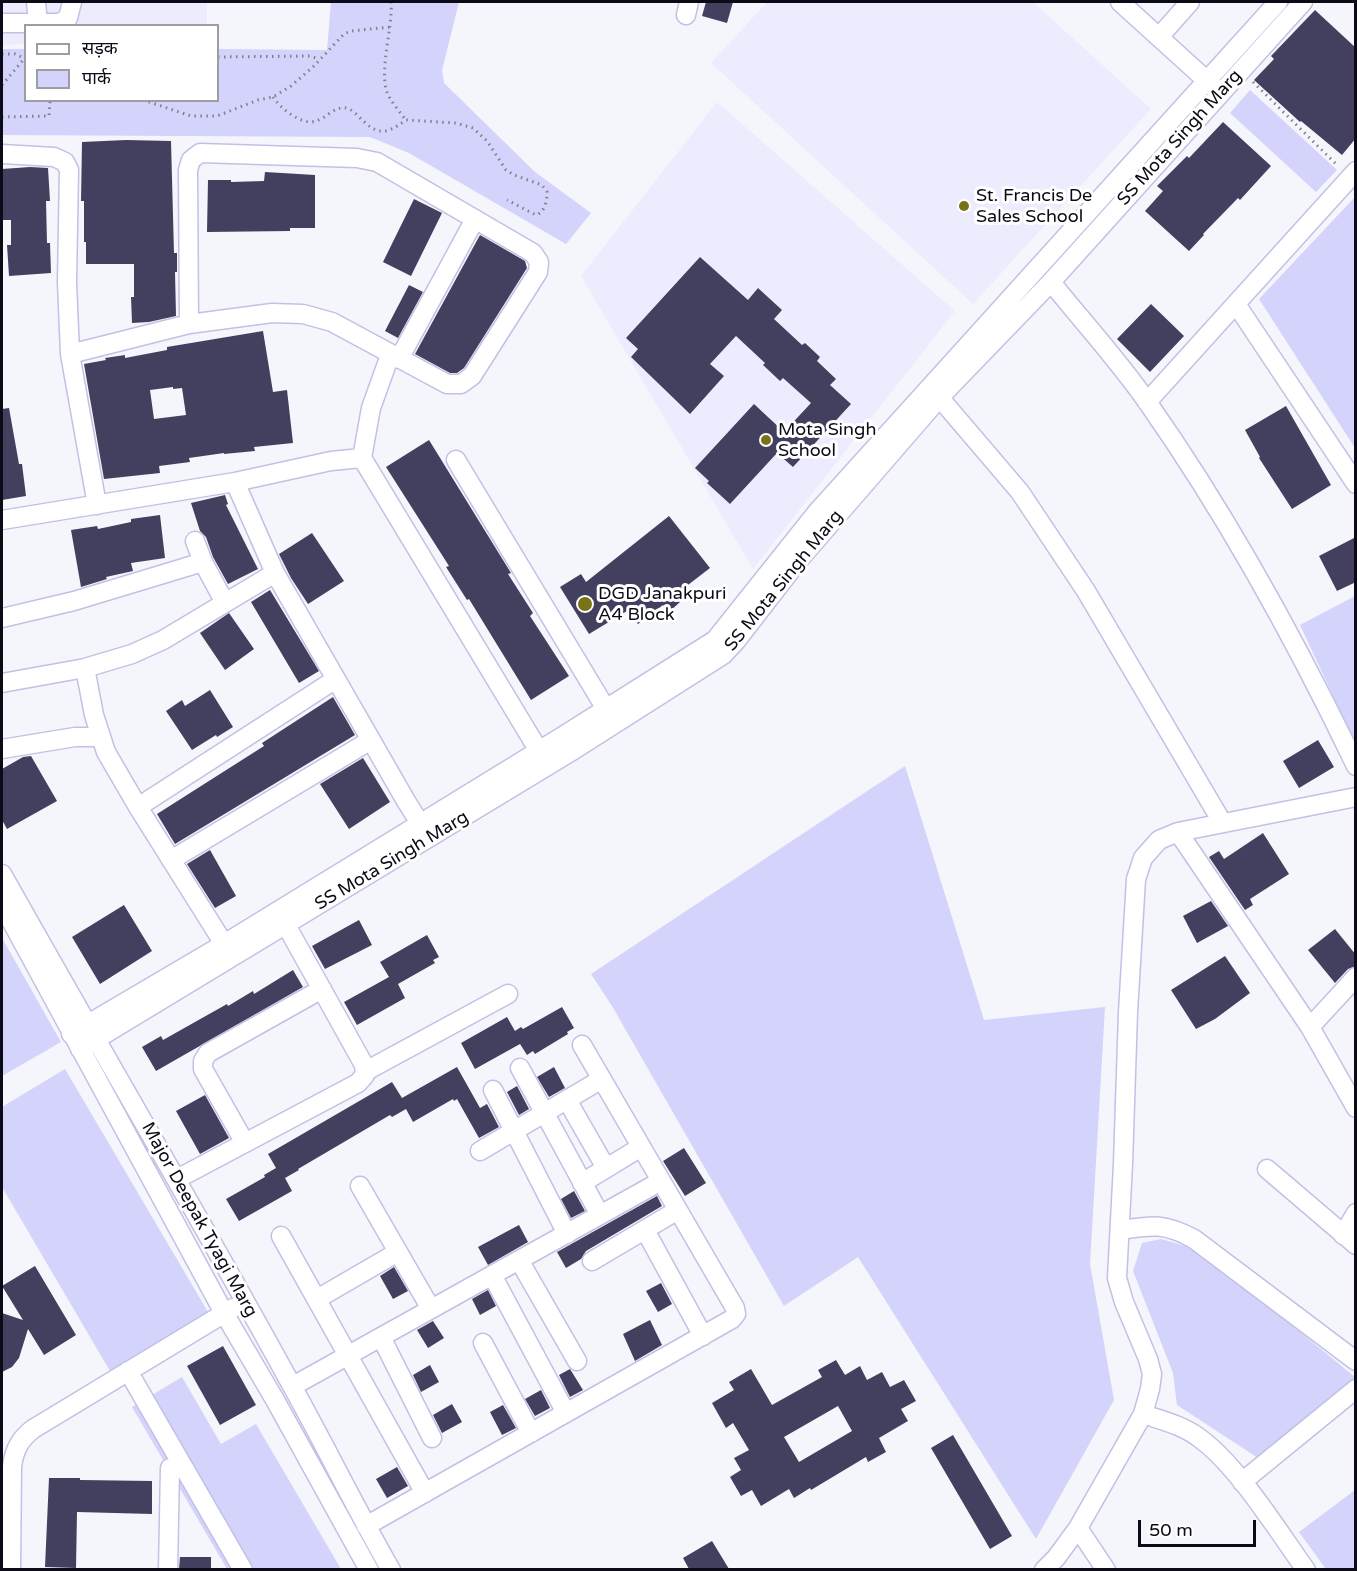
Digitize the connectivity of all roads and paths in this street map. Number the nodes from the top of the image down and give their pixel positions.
1 (36, 2) edge
2 (72, 2) edge
3 (391, 2) edge
4 (1120, 2) edge
5 (1190, 2) edge
6 (1278, 2) edge
7 (1303, 2) edge
8 (2, 22) edge
9 (38, 23) junction
10 (391, 27) junction
11 (1159, 37) junction
12 (2, 54) edge
13 (219, 57) edge
14 (24, 58) edge
15 (319, 58) junction
16 (24, 60) edge
17 (1242, 70) junction
18 (1206, 80) junction
19 (2, 85) edge
20 (1220, 93) junction
21 (273, 97) junction
22 (50, 102) edge
23 (149, 102) edge
24 (2, 117) edge
25 (406, 120) junction
26 (1158, 133) junction
27 (1172, 147) junction
28 (2, 154) edge
29 (1352, 174) edge
30 (507, 200) dead end
31 (475, 219) junction
32 (1074, 226) junction
33 (1087, 242) junction
34 (1051, 282) junction
35 (1236, 304) junction
36 (189, 324) junction
37 (70, 354) junction
38 (394, 357) junction
39 (935, 392) junction
40 (1147, 402) junction
41 (362, 459) junction
42 (456, 460) dead end
43 (235, 482) junction
44 (1356, 484) edge
45 (97, 505) junction
46 (2, 520) edge
47 (195, 541) dead end
48 (203, 562) junction
49 (275, 573) junction
50 (225, 603) junction
51 (2, 618) edge
52 (86, 668) junction
53 (336, 679) junction
54 (2, 683) edge
55 (606, 709) junction
56 (100, 737) junction
57 (371, 740) junction
58 (2, 748) edge
59 (539, 751) junction
60 (1356, 766) edge
61 (1356, 797) edge
62 (138, 807) junction
63 (1222, 822) junction
64 (425, 831) junction
65 (1178, 832) junction
66 (171, 860) junction
67 (2, 874) edge
68 (2, 904) edge
69 (286, 926) junction
70 (224, 944) junction
71 (1356, 977) edge
72 (321, 989) junction
73 (508, 994) dead end
74 (1310, 1027) junction
75 (83, 1037) junction
76 (582, 1045) dead end
77 (520, 1068) dead end
78 (366, 1071) junction
79 (602, 1080) junction
80 (493, 1090) dead end
81 (567, 1100) junction
82 (1356, 1108) edge
83 (544, 1113) junction
84 (514, 1131) junction
85 (245, 1143) junction
86 (641, 1147) junction
87 (480, 1151) dead end
88 (606, 1168) junction
89 (1267, 1169) dead end
90 (177, 1179) junction
91 (661, 1181) junction
92 (582, 1183) junction
93 (360, 1186) dead end
94 (678, 1210) junction
95 (1356, 1213) edge
96 (600, 1215) junction
97 (645, 1230) junction
98 (1121, 1230) junction
99 (567, 1234) junction
100 (281, 1236) dead end
101 (1349, 1240) edge
102 (398, 1252) junction
103 (519, 1260) junction
104 (592, 1261) dead end
105 (492, 1275) junction
106 (317, 1299) junction
107 (245, 1301) junction
108 (431, 1309) junction
109 (224, 1313) junction
110 (703, 1336) junction
111 (381, 1337) junction
112 (483, 1343) dead end
113 (349, 1355) junction
114 (577, 1361) dead end
115 (1356, 1361) edge
116 (128, 1371) junction
117 (292, 1386) junction
118 (1356, 1389) edge
119 (566, 1413) junction
120 (1143, 1414) junction
121 (531, 1433) junction
122 (432, 1438) dead end
123 (9, 1445) edge
124 (170, 1468) dead end
125 (1242, 1482) junction
126 (424, 1493) junction
127 (366, 1526) junction
128 (1078, 1528) junction
129 (11, 1569) edge
130 (168, 1569) edge
131 (243, 1569) edge
132 (369, 1569) edge
133 (391, 1569) edge
134 (1044, 1569) edge
135 (1106, 1569) edge
136 (1306, 1569) edge

1 - 9 street
2 - 9 street
3 - 10 path
4 - 11 street
5 - 11 street
6 - 18 street, SS Mota Singh Marg
7 - 17 street, SS Mota Singh Marg
8 - 9 street
10 - 15 path
10 - 25 path
11 - 18 street
12 - 14 path
13 - 15 path
15 - 21 path
16 - 19 path
17 - 20 street, SS Mota Singh Marg
17 - 29 path
18 - 20 street
18 - 26 street, SS Mota Singh Marg
20 - 27 street, SS Mota Singh Marg
21 - 23 path
21 - 25 path
22 - 24 path
25 - 30 path
26 - 27 street
26 - 32 street, SS Mota Singh Marg
27 - 33 street, SS Mota Singh Marg
28 - 37 street
29 - 35 street
31 - 36 street
31 - 38 street
31 - 38 street
32 - 33 street
32 - 39 street, SS Mota Singh Marg
33 - 34 street, SS Mota Singh Marg
34 - 39 street, SS Mota Singh Marg
34 - 40 street
35 - 40 street
35 - 44 street
36 - 37 street
36 - 38 street
37 - 45 street
38 - 41 street
39 - 55 street, SS Mota Singh Marg
39 - 63 street
39 - 64 street, SS Mota Singh Marg
40 - 60 street
41 - 43 street
41 - 59 street
42 - 55 street
43 - 45 street
43 - 49 street
45 - 46 street
47 - 48 street
48 - 50 street
48 - 51 street
49 - 50 street
49 - 53 street
50 - 52 street
52 - 54 street
52 - 56 street
53 - 57 street
53 - 62 street
55 - 59 street, SS Mota Singh Marg
56 - 58 street
56 - 62 street
57 - 64 street
57 - 66 street
59 - 64 street, SS Mota Singh Marg
61 - 63 street
62 - 66 street
63 - 65 street
64 - 69 street, SS Mota Singh Marg
64 - 70 street, SS Mota Singh Marg
65 - 74 street
65 - 98 street
66 - 70 street
67 - 75 street, Major Deepak Tyagi Marg
68 - 75 street, Major Deepak Tyagi Marg
69 - 72 street
69 - 75 street, SS Mota Singh Marg
70 - 75 street, SS Mota Singh Marg
71 - 74 street
72 - 78 street
72 - 85 street
73 - 78 street
74 - 82 street
75 - 90 street, Major Deepak Tyagi Marg
75 - 109 street, Major Deepak Tyagi Marg
76 - 79 street
77 - 83 street
78 - 85 street
79 - 81 street
79 - 86 street
80 - 84 street
81 - 83 street
81 - 88 street
83 - 84 street
83 - 92 street
84 - 87 street
84 - 99 street
85 - 90 street
86 - 88 street
86 - 91 street
88 - 92 street
89 - 101 street
90 - 107 street, Major Deepak Tyagi Marg
91 - 94 street
91 - 96 street
92 - 96 street
93 - 102 street
94 - 97 street
94 - 110 street
95 - 101 street
96 - 99 street
97 - 104 street
97 - 110 street
98 - 115 street
98 - 120 street
99 - 103 street
100 - 106 street
102 - 106 street
102 - 108 street
103 - 105 street
103 - 114 street
105 - 108 street
105 - 119 street
106 - 113 street
107 - 109 street
107 - 117 street, Major Deepak Tyagi Marg
108 - 111 street
109 - 116 street
109 - 132 street, Major Deepak Tyagi Marg
110 - 119 street
111 - 113 street
111 - 122 street
112 - 121 street
113 - 117 street
113 - 126 street
116 - 123 street
116 - 131 street
117 - 127 street, Major Deepak Tyagi Marg
118 - 125 street
119 - 121 street
120 - 125 street
120 - 128 street
121 - 126 street
123 - 129 street
124 - 130 street
125 - 136 street
126 - 127 street
127 - 133 street, Major Deepak Tyagi Marg
128 - 134 street
128 - 135 street

